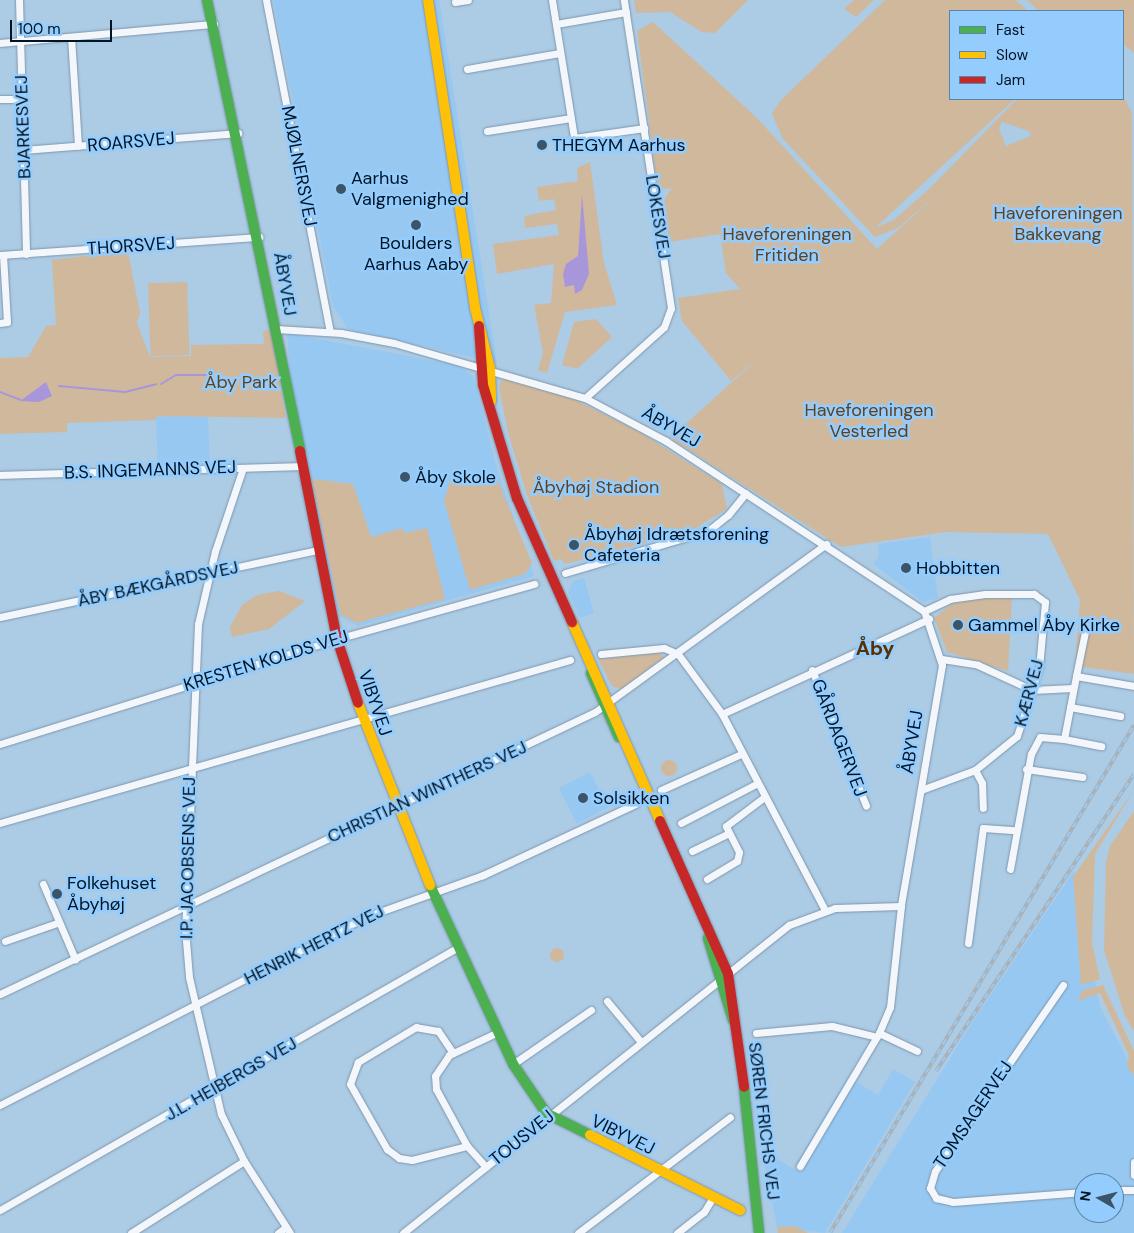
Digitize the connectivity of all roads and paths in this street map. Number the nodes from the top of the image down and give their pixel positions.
1 (19, 0) edge
2 (207, 0) edge
3 (266, 0) edge
4 (428, 0) edge
5 (468, 0) edge
6 (552, 0) edge
7 (624, 0) edge
8 (455, 2) dead end
9 (626, 12) junction
10 (214, 24) junction
11 (556, 24) junction
12 (72, 37) junction
13 (20, 41) junction
14 (0, 43) edge
15 (560, 53) junction
16 (467, 69) dead end
17 (0, 99) edge
18 (22, 99) junction
19 (571, 118) junction
20 (644, 128) junction
21 (487, 132) dead end
22 (238, 133) junction
23 (78, 146) junction
24 (23, 150) junction
25 (260, 237) junction
26 (26, 254) junction
27 (1, 255) edge
28 (0, 323) edge
29 (276, 330) junction
30 (330, 332) junction
31 (485, 367) junction
32 (585, 398) junction
33 (300, 466) junction
34 (243, 468) junction
35 (0, 475) edge
36 (746, 493) junction
37 (826, 544) junction
38 (317, 550) junction
39 (209, 573) junction
40 (565, 573) dead end
41 (534, 584) dead end
42 (924, 611) junction
43 (0, 617) edge
44 (928, 619) junction
45 (1086, 627) dead end
46 (337, 639) junction
47 (601, 654) dead end
48 (678, 654) junction
49 (942, 659) junction
50 (570, 660) dead end
51 (812, 670) junction
52 (1076, 676) junction
53 (192, 684) junction
54 (1134, 686) edge
55 (1073, 688) junction
56 (1032, 690) junction
57 (607, 705) junction
58 (1070, 707) junction
59 (722, 714) junction
60 (1120, 716) dead end
61 (363, 720) junction
62 (1064, 739) junction
63 (0, 744) edge
64 (1100, 746) dead end
65 (741, 754) junction
66 (190, 769) junction
67 (1026, 769) junction
68 (975, 770) junction
69 (1082, 777) dead end
70 (756, 784) junction
71 (661, 790) dead end
72 (921, 790) junction
73 (764, 798) junction
74 (636, 804) dead end
75 (866, 806) dead end
76 (396, 807) junction
77 (983, 808) dead end
78 (0, 823) edge
79 (681, 823) dead end
80 (1015, 830) junction
81 (729, 833) junction
82 (692, 851) dead end
83 (1010, 869) dead end
84 (707, 878) dead end
85 (43, 884) dead end
86 (433, 891) junction
87 (185, 906) junction
88 (901, 906) junction
89 (825, 910) junction
90 (57, 923) junction
91 (5, 942) dead end
92 (968, 944) dead end
93 (460, 946) junction
94 (74, 959) junction
95 (724, 977) junction
96 (1063, 985) dead end
97 (0, 994) edge
98 (607, 1001) dead end
99 (196, 1006) junction
100 (591, 1010) dead end
101 (498, 1032) junction
102 (756, 1033) dead end
103 (878, 1035) junction
104 (641, 1042) junction
105 (917, 1050) dead end
106 (453, 1053) junction
107 (513, 1064) junction
108 (214, 1089) junction
109 (0, 1105) edge
110 (549, 1117) junction
111 (730, 1117) dead end
112 (467, 1146) junction
113 (244, 1162) junction
114 (1134, 1162) edge
115 (800, 1166) dead end
116 (486, 1167) junction
117 (659, 1171) junction
118 (1134, 1175) edge
119 (1074, 1193) edge
120 (713, 1197) junction
121 (0, 1210) edge
122 (740, 1210) dead end
123 (760, 1218) junction
124 (288, 1230) edge
125 (131, 1233) edge
126 (278, 1233) edge
127 (403, 1233) edge
128 (578, 1233) edge
129 (677, 1233) edge
130 (759, 1233) edge
131 (766, 1233) edge

1 - 13 street, BJARKESVEJ
2 - 10 street, ÅBYVEJ
3 - 30 street, MJØLNERSVEJ
4 - 31 street, SØREN FRICHS VEJ
5 - 8 street
6 - 11 street
7 - 9 street, LOKESVEJ
9 - 11 street
9 - 20 street, LOKESVEJ
10 - 12 street
10 - 22 street, ÅBYVEJ
11 - 15 street
12 - 13 street
12 - 23 street
13 - 14 street
13 - 18 street, BJARKESVEJ
15 - 16 street
15 - 19 street
17 - 18 street
18 - 24 street, BJARKESVEJ
19 - 20 street
19 - 21 street
20 - 32 street, LOKESVEJ
22 - 23 street, ROARSVEJ
22 - 25 street, ÅBYVEJ
23 - 24 street, ROARSVEJ
24 - 26 street, BJARKESVEJ
25 - 26 street, THORSVEJ
25 - 29 street, ÅBYVEJ
26 - 27 street, THORSVEJ
27 - 28 street, THORSVEJ
29 - 30 street, ÅBYVEJ
29 - 33 street, VIBYVEJ
30 - 31 street, ÅBYVEJ
31 - 32 street, ÅBYVEJ
31 - 57 street, SØREN FRICHS VEJ
32 - 36 street, ÅBYVEJ
33 - 34 street, B.S. INGEMANNS VEJ
33 - 38 street, VIBYVEJ
34 - 35 street, B.S. INGEMANNS VEJ
34 - 39 street, I.P. JACOBSENS VEJ
36 - 37 street, ÅBYVEJ
36 - 40 street
37 - 42 street, ÅBYVEJ
37 - 48 street, CHRISTIAN WINTHERS VEJ
38 - 39 street, ÅBY BÆKGÅRDSVEJ
38 - 46 street, VIBYVEJ
39 - 43 street, ÅBY BÆKGÅRDSVEJ
39 - 53 street, I.P. JACOBSENS VEJ
41 - 46 street, KRESTEN KOLDS VEJ
42 - 44 street, ÅBYVEJ
42 - 56 street, KÆRVEJ
44 - 49 street, ÅBYVEJ
44 - 51 street
45 - 52 street
46 - 53 street, KRESTEN KOLDS VEJ
46 - 61 street, VIBYVEJ
47 - 48 street
48 - 57 street, CHRISTIAN WINTHERS VEJ
48 - 59 street
49 - 56 street
49 - 72 street, ÅBYVEJ
50 - 61 street
51 - 59 street
51 - 75 street, GÅRDAGERVEJ
52 - 54 street
52 - 55 street
53 - 63 street, KRESTEN KOLDS VEJ
53 - 66 street, I.P. JACOBSENS VEJ
55 - 56 street
55 - 58 street
56 - 68 street, KÆRVEJ
57 - 76 street, CHRISTIAN WINTHERS VEJ
57 - 95 street, SØREN FRICHS VEJ
58 - 60 street
58 - 62 street
59 - 65 street
61 - 66 street
61 - 76 street, VIBYVEJ
62 - 64 street
62 - 67 street
65 - 70 street
65 - 71 street
66 - 78 street
66 - 87 street, I.P. JACOBSENS VEJ
67 - 69 street
67 - 80 street
68 - 72 street, KÆRVEJ
68 - 77 street
70 - 73 street
70 - 79 street
72 - 88 street, ÅBYVEJ
73 - 81 street
73 - 89 street
74 - 86 street, HENRIK HERTZ VEJ
76 - 86 street, VIBYVEJ
76 - 87 street, CHRISTIAN WINTHERS VEJ
80 - 83 street
80 - 92 street
81 - 82 street
81 - 84 street
85 - 90 street
86 - 93 street, VIBYVEJ
86 - 99 street, HENRIK HERTZ VEJ
87 - 94 street, CHRISTIAN WINTHERS VEJ
87 - 99 street, I.P. JACOBSENS VEJ
88 - 89 street, TOUSVEJ
88 - 103 street, ÅBYVEJ
89 - 95 street, TOUSVEJ
90 - 91 street
90 - 94 street
93 - 101 street, VIBYVEJ
93 - 108 street, J.L. HEIBERGS VEJ
94 - 97 street, CHRISTIAN WINTHERS VEJ
95 - 104 street, TOUSVEJ
95 - 123 street, SØREN FRICHS VEJ
96 - 119 street, TOMSAGERVEJ
98 - 104 street
99 - 108 street, I.P. JACOBSENS VEJ
99 - 109 street, HENRIK HERTZ VEJ
100 - 107 street
101 - 106 street
101 - 107 street, VIBYVEJ
102 - 103 street
103 - 105 street
103 - 115 street, ÅBYVEJ
104 - 110 street, TOUSVEJ
106 - 112 street
106 - 112 street
107 - 110 street, VIBYVEJ
108 - 113 street, I.P. JACOBSENS VEJ
108 - 121 street, J.L. HEIBERGS VEJ
110 - 116 street, TOUSVEJ
110 - 117 street, VIBYVEJ
111 - 117 street
112 - 116 street
113 - 124 street, I.P. JACOBSENS VEJ
113 - 125 street
114 - 118 street
116 - 127 street, TOUSVEJ
117 - 120 street, VIBYVEJ
117 - 128 street
120 - 122 street, VIBYVEJ
120 - 129 street
123 - 130 street, SØREN FRICHS VEJ
123 - 131 street, SØREN FRICHS VEJ
124 - 126 street

